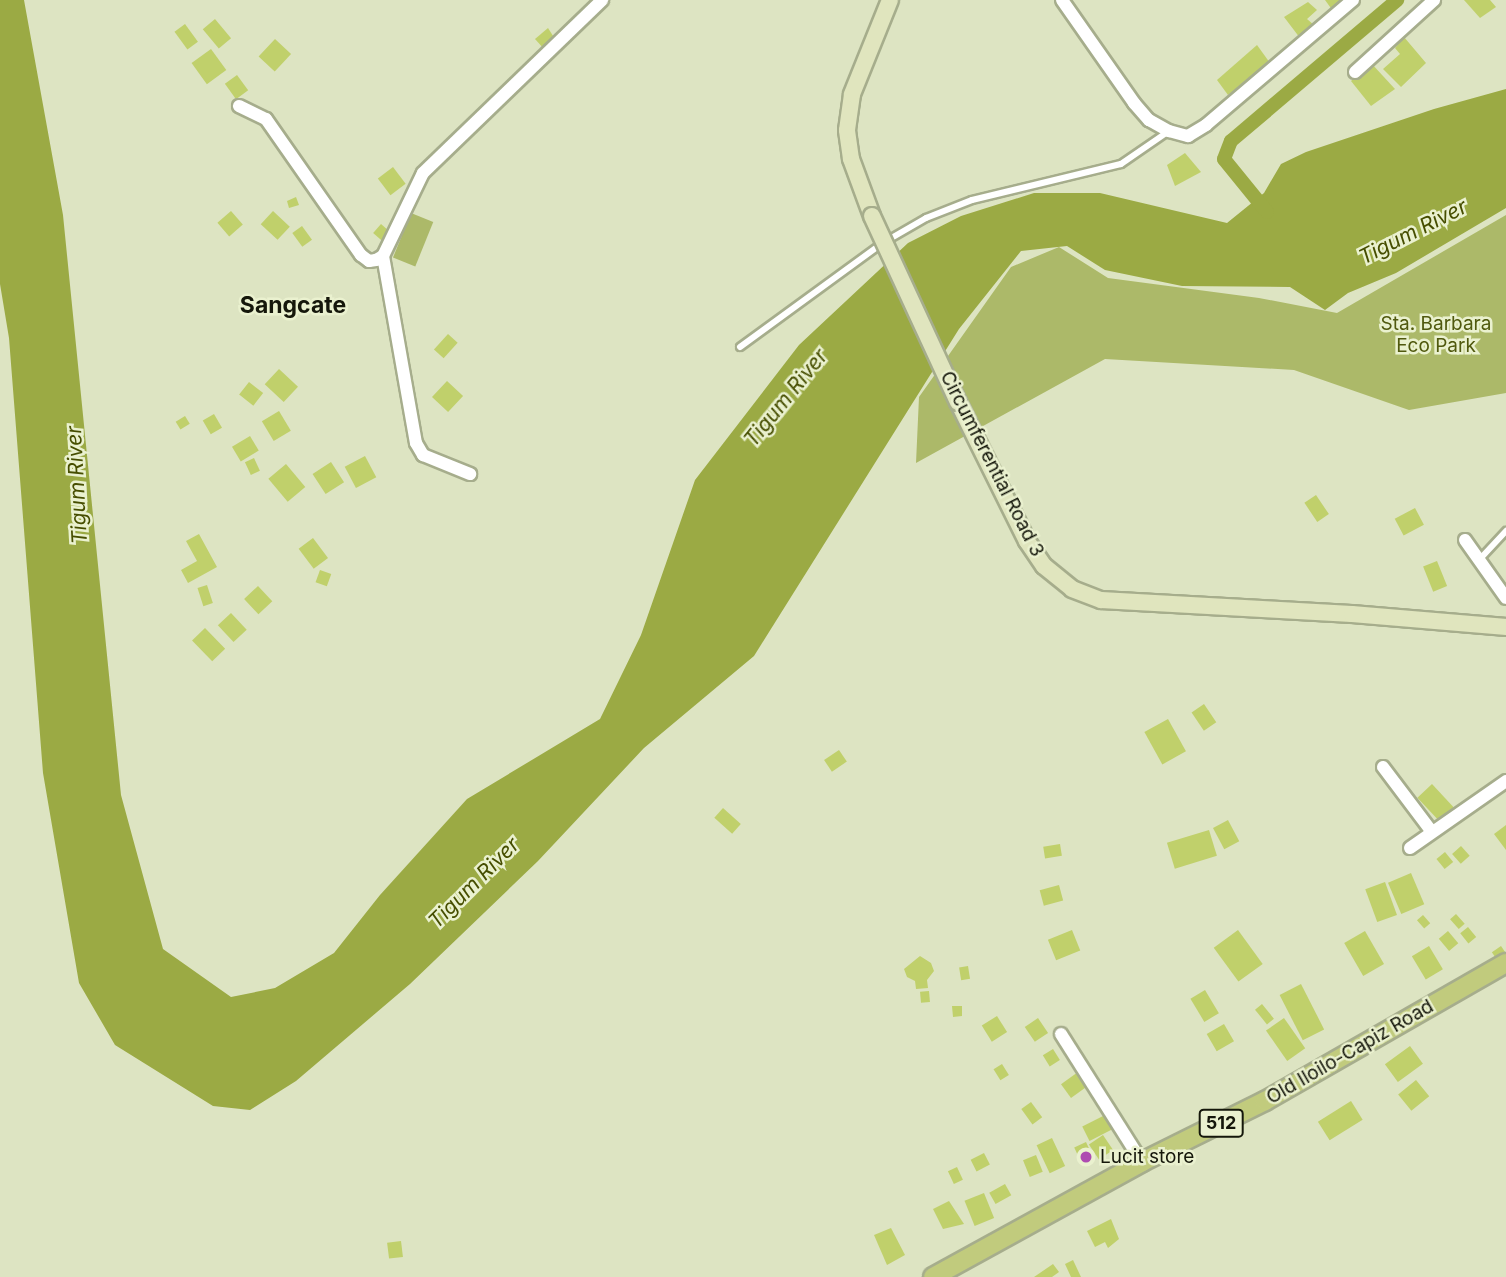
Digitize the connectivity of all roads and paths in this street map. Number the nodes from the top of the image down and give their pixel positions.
1 (602, 0) edge
2 (890, 0) edge
3 (1062, 0) edge
4 (1353, 0) edge
5 (1434, 0) edge
6 (1355, 72) dead end
7 (239, 106) dead end
8 (1168, 131) junction
9 (383, 256) junction
10 (740, 347) dead end
11 (470, 474) dead end
12 (1506, 531) edge
13 (1465, 540) dead end
14 (1479, 560) junction
15 (1506, 598) edge
16 (1506, 627) edge
17 (1383, 767) dead end
18 (1506, 781) edge
19 (1432, 832) junction
20 (1410, 848) dead end
21 (1506, 963) edge
22 (1061, 1034) dead end
23 (1142, 1162) junction
24 (933, 1277) edge

1 - 9 street
2 - 16 main road, Circumferential Road 3, bridge
3 - 8 street
4 - 8 street
5 - 6 street
7 - 9 street
8 - 10 lane
9 - 11 street
12 - 14 lane
13 - 14 street
14 - 15 street
17 - 19 street
18 - 19 street
19 - 20 street
21 - 23 main road, Old Iloilo-Capiz Road / 512
22 - 23 street
23 - 24 main road, Old Iloilo-Capiz Road / 512

